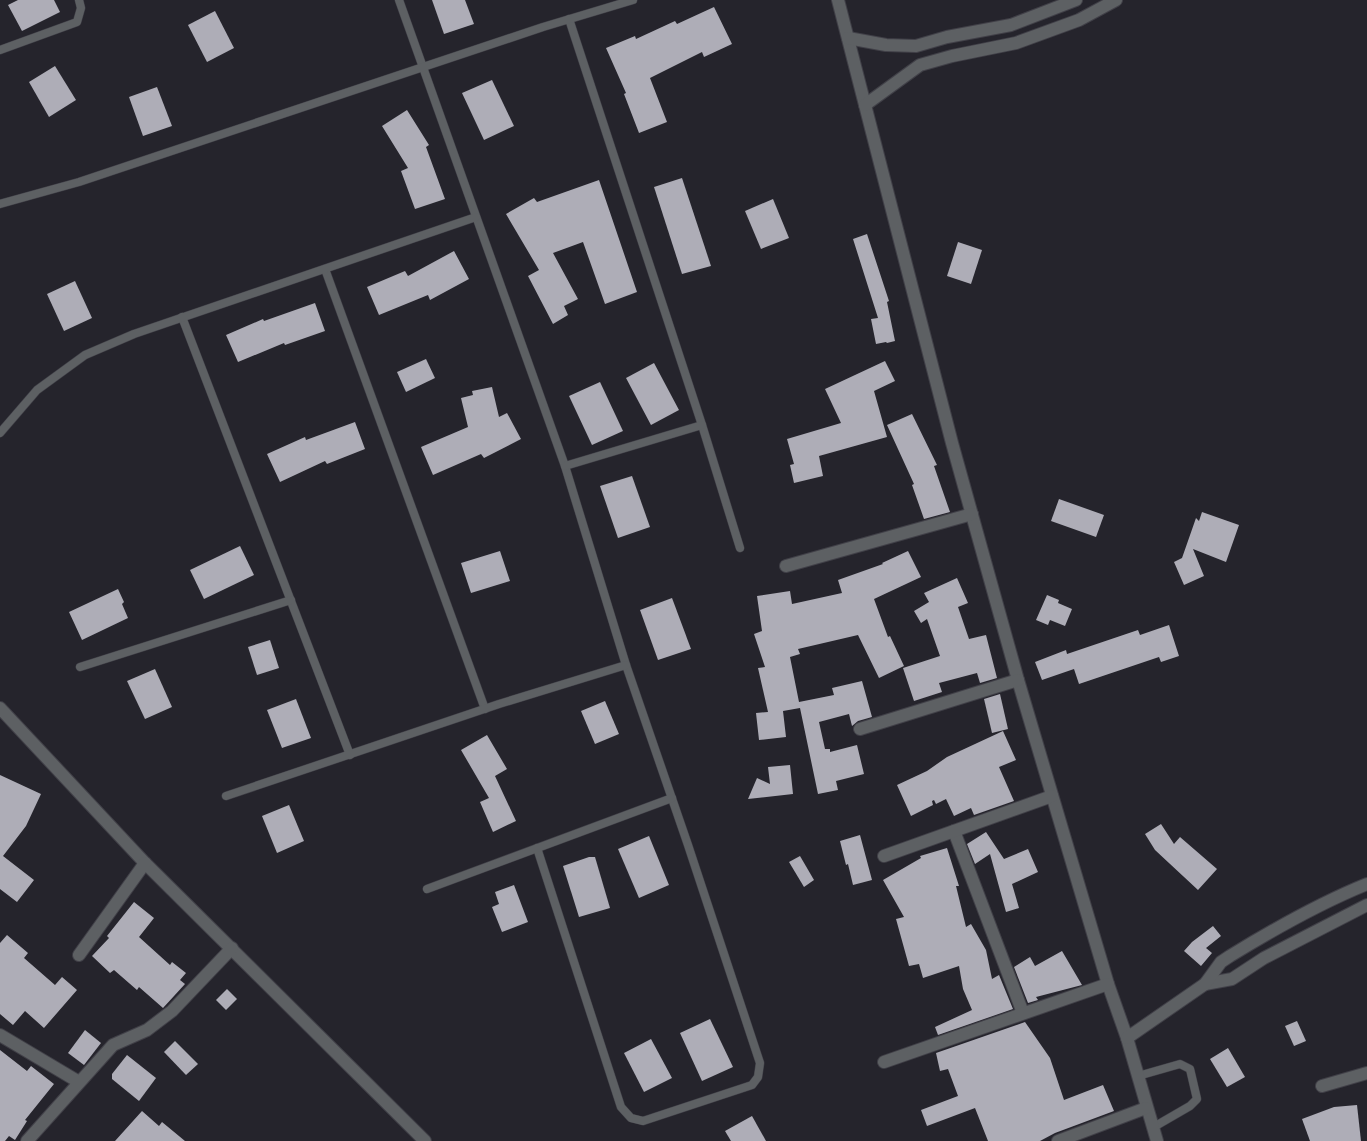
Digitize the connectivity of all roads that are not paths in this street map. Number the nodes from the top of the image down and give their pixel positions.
1 (78, 0) edge
2 (400, 0) edge
3 (633, 0) edge
4 (838, 0) edge
5 (1116, 0) edge
6 (1073, 2) edge
7 (569, 19) junction
8 (1080, 20) junction
9 (848, 38) junction
10 (0, 50) edge
11 (422, 67) junction
12 (865, 105) junction
13 (0, 204) edge
14 (476, 217) junction
15 (325, 268) junction
16 (182, 317) junction
17 (702, 425) junction
18 (0, 433) edge
19 (565, 466) junction
20 (972, 514) junction
21 (740, 548) dead end
22 (786, 566) dead end
23 (291, 600) junction
24 (626, 665) junction
25 (80, 667) dead end
26 (1018, 680) junction
27 (0, 708) edge
28 (485, 709) junction
29 (860, 729) dead end
30 (350, 755) junction
31 (226, 796) dead end
32 (1052, 796) junction
33 (672, 798) junction
34 (954, 831) junction
35 (537, 848) junction
36 (884, 856) dead end
37 (145, 863) junction
38 (1367, 884) edge
39 (427, 889) dead end
40 (1367, 906) edge
41 (232, 948) junction
42 (79, 955) dead end
43 (1108, 984) junction
44 (1205, 984) junction
45 (1023, 1014) junction
46 (0, 1035) edge
47 (1127, 1038) junction
48 (884, 1062) dead end
49 (1367, 1074) edge
50 (1138, 1076) junction
51 (79, 1082) junction
52 (1322, 1086) dead end
53 (1146, 1108) junction
54 (1152, 1128) junction
55 (28, 1141) edge
56 (425, 1141) edge
57 (1058, 1141) edge
58 (1157, 1141) edge

1 - 10 lane
2 - 11 lane
3 - 7 lane
4 - 9 street
5 - 8 street
6 - 8 street
6 - 9 street
7 - 11 lane
7 - 17 lane
8 - 12 street
9 - 12 street
11 - 13 lane
11 - 14 lane
12 - 20 street
14 - 15 lane
14 - 19 lane
15 - 16 lane
15 - 28 lane
16 - 18 lane
16 - 23 lane
17 - 19 lane
17 - 21 lane
19 - 24 lane
20 - 22 street
20 - 26 street
23 - 25 lane
23 - 30 lane
24 - 28 lane
24 - 33 lane
26 - 29 street
26 - 32 street
27 - 37 street
28 - 30 lane
30 - 31 lane
32 - 34 street
32 - 43 street
33 - 35 lane
33 - 35 lane
34 - 36 street
34 - 45 street
35 - 39 lane
37 - 41 street
37 - 42 street
38 - 44 street
40 - 44 street
41 - 51 street
41 - 56 street
43 - 45 street
43 - 47 street
44 - 47 street
45 - 48 street
46 - 51 street
47 - 50 street
49 - 52 street
50 - 53 street
50 - 54 lane
51 - 55 street
53 - 54 street
53 - 57 street
54 - 58 street

